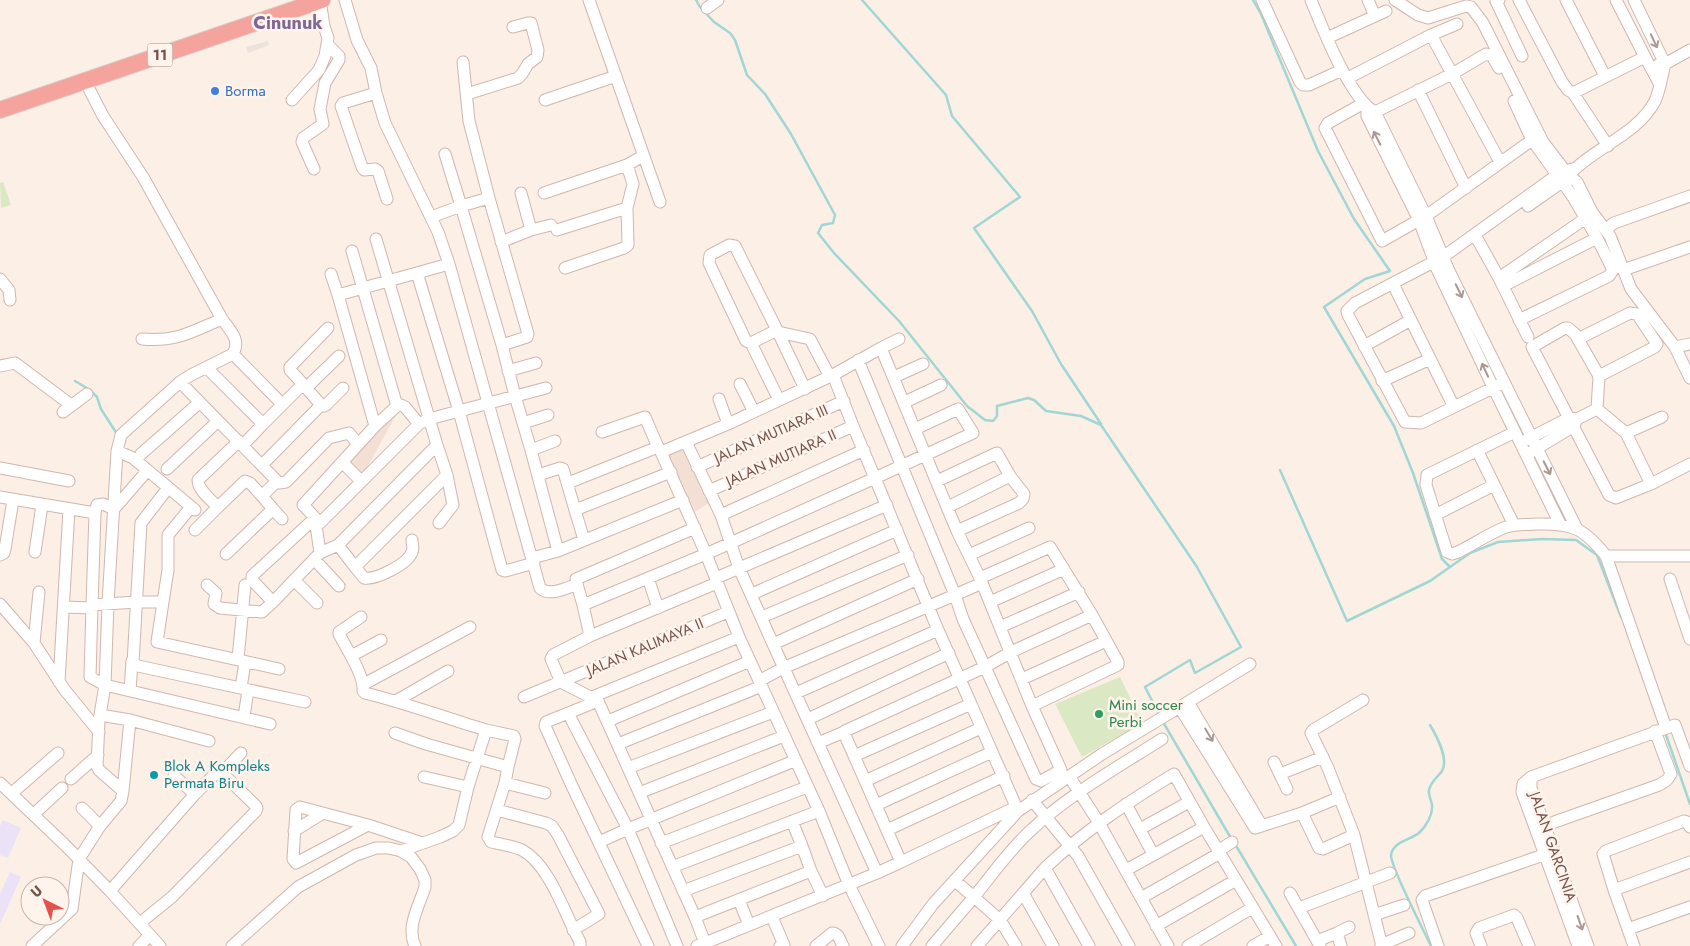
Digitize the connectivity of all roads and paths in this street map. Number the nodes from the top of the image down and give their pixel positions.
1 (321, 0) edge
2 (345, 0) edge
3 (589, 0) edge
4 (718, 0) edge
5 (1262, 0) edge
6 (1310, 0) edge
7 (1368, 0) edge
8 (1395, 0) edge
9 (1497, 0) edge
10 (1519, 0) edge
11 (1566, 0) edge
12 (1616, 0) edge
13 (1634, 0) edge
14 (707, 8) dead end
15 (1457, 24) dead end
16 (513, 27) dead end
17 (1431, 35) junction
18 (1328, 38) junction
19 (327, 44) junction
20 (1690, 50) edge
21 (1522, 56) dead end
22 (1644, 57) junction
23 (463, 62) dead end
24 (1665, 64) junction
25 (1651, 67) junction
26 (1345, 74) junction
27 (1452, 74) junction
28 (616, 76) junction
29 (1605, 76) junction
30 (85, 81) junction
31 (1660, 83) junction
32 (1418, 90) junction
33 (376, 93) junction
34 (1573, 93) junction
35 (466, 94) junction
36 (292, 100) dead end
37 (545, 100) dead end
38 (0, 110) edge
39 (1369, 110) junction
40 (1532, 140) junction
41 (1608, 146) junction
42 (445, 154) dead end
43 (642, 156) junction
44 (1500, 162) junction
45 (627, 165) junction
46 (314, 169) dead end
47 (1566, 174) junction
48 (1466, 188) junction
49 (521, 193) dead end
50 (544, 193) dead end
51 (1690, 196) edge
52 (489, 198) junction
53 (387, 199) dead end
54 (660, 202) dead end
55 (461, 206) junction
56 (626, 208) junction
57 (430, 216) junction
58 (1423, 218) junction
59 (1586, 218) junction
60 (1606, 229) junction
61 (531, 230) junction
62 (1477, 238) junction
63 (1597, 238) junction
64 (376, 239) dead end
65 (501, 242) junction
66 (1690, 247) edge
67 (352, 251) dead end
68 (449, 264) junction
69 (1437, 264) junction
70 (565, 268) dead end
71 (1623, 270) junction
72 (417, 273) junction
73 (331, 274) dead end
74 (0, 279) edge
75 (388, 281) junction
76 (1501, 282) junction
77 (1393, 284) junction
78 (364, 288) junction
79 (338, 295) junction
80 (10, 300) dead end
81 (222, 319) junction
82 (1411, 320) junction
83 (1519, 320) junction
84 (328, 328) dead end
85 (777, 331) junction
86 (1528, 337) dead end
87 (142, 339) dead end
88 (899, 339) dead end
89 (1578, 339) junction
90 (751, 343) junction
91 (1690, 344) edge
92 (502, 345) junction
93 (1364, 346) junction
94 (1675, 347) junction
95 (881, 348) junction
96 (233, 354) junction
97 (339, 356) dead end
98 (1430, 359) junction
99 (858, 360) junction
100 (536, 363) dead end
101 (923, 364) dead end
102 (0, 366) edge
103 (207, 368) junction
104 (508, 371) junction
105 (832, 376) junction
106 (1599, 376) junction
107 (894, 377) junction
108 (1690, 378) edge
109 (1382, 381) junction
110 (180, 382) junction
111 (740, 384) dead end
112 (941, 385) dead end
113 (1498, 385) junction
114 (304, 386) junction
115 (343, 388) dead end
116 (546, 388) dead end
117 (805, 389) junction
118 (86, 394) dead end
119 (515, 396) junction
120 (718, 399) dead end
121 (779, 400) junction
122 (844, 401) junction
123 (904, 402) junction
124 (200, 403) junction
125 (282, 404) junction
126 (488, 404) junction
127 (321, 405) junction
128 (397, 406) junction
129 (1454, 408) junction
130 (1597, 409) junction
131 (459, 411) junction
132 (754, 412) junction
133 (548, 415) dead end
134 (1662, 417) dead end
135 (218, 421) junction
136 (1573, 421) junction
137 (424, 422) junction
138 (523, 423) junction
139 (263, 424) junction
140 (728, 424) junction
141 (376, 426) junction
142 (853, 426) junction
143 (915, 429) junction
144 (602, 432) dead end
145 (1515, 432) junction
146 (1626, 433) junction
147 (1526, 440) junction
148 (555, 441) dead end
149 (686, 442) junction
150 (241, 443) junction
151 (358, 444) junction
152 (437, 445) junction
153 (1537, 449) junction
154 (117, 450) junction
155 (531, 450) junction
156 (660, 450) junction
157 (864, 450) junction
158 (1477, 450) junction
159 (141, 454) dead end
160 (1526, 454) junction
161 (926, 456) junction
162 (342, 462) junction
163 (1690, 464) edge
164 (262, 465) junction
165 (902, 466) junction
166 (697, 467) junction
167 (0, 468) edge
168 (167, 469) dead end
169 (147, 470) junction
170 (671, 472) junction
171 (447, 475) junction
172 (538, 475) junction
173 (1010, 476) junction
174 (876, 478) junction
175 (937, 480) junction
176 (69, 481) dead end
177 (277, 481) junction
178 (361, 482) junction
179 (568, 483) junction
180 (1651, 484) junction
181 (1494, 486) junction
182 (168, 488) junction
183 (709, 490) junction
184 (262, 496) junction
185 (0, 497) edge
186 (13, 500) junction
187 (683, 500) junction
188 (42, 505) junction
189 (887, 505) junction
190 (218, 507) junction
191 (948, 507) junction
192 (69, 508) junction
193 (114, 509) junction
194 (272, 509) junction
195 (575, 510) junction
196 (95, 513) junction
197 (721, 515) junction
198 (1435, 515) junction
199 (315, 518) junction
200 (282, 519) dead end
201 (439, 523) dead end
202 (1560, 524) junction
203 (1514, 525) junction
204 (695, 528) junction
205 (1029, 528) dead end
206 (1576, 529) junction
207 (195, 530) dead end
208 (898, 530) junction
209 (957, 530) junction
210 (412, 540) dead end
211 (584, 540) junction
212 (730, 544) junction
213 (338, 545) junction
214 (558, 551) junction
215 (35, 552) dead end
216 (1688, 552) edge
217 (226, 554) dead end
218 (706, 554) junction
219 (908, 555) junction
220 (969, 555) junction
221 (0, 556) edge
222 (317, 556) junction
223 (1606, 556) junction
224 (533, 561) junction
225 (355, 567) junction
226 (739, 568) junction
227 (1064, 569) junction
228 (648, 578) junction
229 (918, 579) junction
230 (1670, 579) dead end
231 (294, 580) junction
232 (717, 580) junction
233 (981, 580) junction
234 (577, 582) junction
235 (207, 585) dead end
236 (245, 586) dead end
237 (339, 586) dead end
238 (39, 592) dead end
239 (1078, 592) junction
240 (752, 594) junction
241 (955, 594) junction
242 (136, 602) junction
243 (163, 602) junction
244 (273, 602) junction
245 (990, 602) junction
246 (317, 603) dead end
247 (0, 604) edge
248 (108, 604) junction
249 (583, 605) junction
250 (928, 605) junction
251 (64, 607) junction
252 (92, 607) junction
253 (658, 608) junction
254 (242, 610) junction
255 (728, 612) junction
256 (1092, 615) junction
257 (362, 617) dead end
258 (762, 618) junction
259 (470, 627) dead end
260 (1000, 627) junction
261 (938, 630) junction
262 (590, 636) junction
263 (739, 637) junction
264 (134, 638) junction
265 (1690, 639) edge
266 (381, 640) dead end
267 (1106, 641) junction
268 (157, 642) junction
269 (34, 643) junction
270 (773, 644) junction
271 (1011, 652) junction
272 (949, 653) junction
273 (351, 656) junction
274 (242, 660) junction
275 (132, 661) junction
276 (750, 661) junction
277 (1250, 664) dead end
278 (985, 667) junction
279 (783, 668) junction
280 (279, 669) dead end
281 (448, 671) dead end
282 (1022, 679) junction
283 (960, 680) junction
284 (59, 682) junction
285 (561, 682) junction
286 (364, 684) junction
287 (760, 684) junction
288 (105, 685) junction
289 (244, 689) junction
290 (130, 691) junction
291 (796, 693) junction
292 (524, 697) dead end
293 (595, 699) junction
294 (1363, 700) dead end
295 (305, 702) dead end
296 (396, 702) junction
297 (971, 704) junction
298 (1184, 705) junction
299 (1032, 706) junction
300 (773, 712) junction
301 (568, 713) junction
302 (100, 715) junction
303 (244, 717) junction
304 (808, 719) junction
305 (130, 720) junction
306 (608, 721) junction
307 (270, 724) dead end
308 (981, 728) junction
309 (1663, 729) junction
310 (486, 730) junction
311 (99, 732) junction
312 (844, 732) junction
313 (395, 733) dead end
314 (784, 736) junction
315 (1162, 739) dead end
316 (210, 741) dead end
317 (818, 743) junction
318 (618, 744) junction
319 (1121, 744) junction
320 (58, 752) dead end
321 (992, 752) junction
322 (241, 753) dead end
323 (98, 754) junction
324 (854, 756) junction
325 (1323, 757) junction
326 (476, 759) junction
327 (1130, 760) junction
328 (794, 761) junction
329 (1274, 762) dead end
330 (1690, 766) edge
331 (508, 767) junction
332 (628, 768) junction
333 (222, 773) junction
334 (1280, 774) junction
335 (174, 776) dead end
336 (1004, 776) junction
337 (1069, 776) junction
338 (424, 777) dead end
339 (1531, 777) junction
340 (71, 779) dead end
341 (865, 781) junction
342 (0, 782) edge
343 (505, 783) junction
344 (468, 787) junction
345 (807, 787) junction
346 (62, 788) dead end
347 (1286, 789) dead end
348 (123, 791) junction
349 (12, 793) junction
350 (639, 793) junction
351 (1080, 793) junction
352 (195, 794) junction
353 (545, 794) dead end
354 (1340, 797) junction
355 (1032, 800) junction
356 (1189, 802) junction
357 (1126, 804) junction
358 (876, 806) junction
359 (82, 808) dead end
360 (1017, 809) junction
361 (497, 810) junction
362 (818, 811) junction
363 (323, 813) junction
364 (1302, 813) junction
365 (34, 814) junction
366 (1046, 817) junction
367 (650, 819) junction
368 (792, 821) junction
369 (1099, 823) junction
370 (1688, 824) edge
371 (368, 825) junction
372 (1546, 825) junction
373 (100, 826) junction
374 (1204, 827) junction
375 (628, 829) junction
376 (887, 830) junction
377 (1140, 830) junction
378 (294, 831) junction
379 (1354, 835) junction
380 (598, 842) junction
381 (1232, 842) dead end
382 (422, 843) junction
383 (661, 843) junction
384 (802, 846) junction
385 (1070, 846) junction
386 (401, 852) junction
387 (1219, 852) junction
388 (1550, 853) junction
389 (1153, 854) junction
390 (79, 859) junction
391 (901, 862) junction
392 (1690, 862) edge
393 (672, 867) junction
394 (1045, 868) junction
395 (1126, 870) junction
396 (810, 871) junction
397 (877, 873) junction
398 (1390, 873) dead end
399 (1236, 880) junction
400 (956, 882) junction
401 (1366, 884) junction
402 (849, 885) junction
403 (1614, 890) junction
404 (110, 891) junction
405 (683, 891) junction
406 (1023, 893) junction
407 (1290, 893) dead end
408 (972, 895) junction
409 (823, 896) junction
410 (1142, 898) junction
411 (739, 900) junction
412 (1404, 905) dead end
413 (1690, 907) edge
414 (1252, 908) junction
415 (1299, 908) junction
416 (1374, 915) junction
417 (772, 916) junction
418 (696, 917) junction
419 (1000, 920) junction
420 (140, 924) junction
421 (749, 925) junction
422 (1156, 926) junction
423 (1349, 927) dead end
424 (1628, 929) junction
425 (573, 930) junction
426 (1337, 933) junction
427 (1409, 933) dead end
428 (150, 935) junction
429 (1273, 941) edge
430 (1318, 943) edge
431 (703, 945) edge
432 (1382, 945) edge
433 (32, 946) edge
434 (139, 946) edge
435 (160, 946) edge
436 (232, 946) edge
437 (415, 946) edge
438 (580, 946) edge
439 (648, 946) edge
440 (677, 946) edge
441 (783, 946) edge
442 (816, 946) edge
443 (843, 946) edge
444 (879, 946) edge
445 (902, 946) edge
446 (932, 946) edge
447 (978, 946) edge
448 (1016, 946) edge
449 (1053, 946) edge
450 (1089, 946) edge
451 (1129, 946) edge
452 (1168, 946) edge
453 (1188, 946) edge
454 (1253, 946) edge
455 (1341, 946) edge
456 (1438, 946) edge
457 (1481, 946) edge
458 (1529, 946) edge
459 (1578, 946) edge
460 (1588, 946) edge
461 (1634, 946) edge

1 - 19 street
1 - 30 highway, 11
2 - 33 street
3 - 28 street
4 - 14 street
5 - 26 street
6 - 18 street
7 - 18 street
8 - 47 street
9 - 21 street
10 - 34 street
11 - 29 street
12 - 22 street
13 -> 24 street
15 - 17 street
16 - 35 street
17 - 26 street
17 - 27 street
18 - 26 street
19 - 36 street
19 - 46 street
20 - 24 street
22 - 25 street
22 - 29 street
23 - 35 street
24 - 25 street
24 - 31 street
25 - 31 street
26 - 39 street
27 - 32 street
27 - 40 street
27 - 44 street
28 - 37 street
28 - 43 street
29 - 34 street
30 - 38 highway, 11
30 - 81 street
31 - 41 street
32 - 39 street
32 - 48 street
33 - 53 street
33 - 57 street
34 - 41 street
35 - 52 street
39 - 58 street
39 - 58 street
40 - 44 street
40 - 47 street
41 - 47 street
42 - 55 street
43 - 45 street
43 - 54 street
44 - 48 street
45 - 50 street
45 - 56 street
47 - 59 street
47 - 60 street
47 - 62 street
48 - 58 street
49 - 61 street
51 - 60 street
52 - 55 street
52 - 65 street
55 - 57 street
55 - 92 street
56 - 61 street
56 - 70 street
57 - 68 street
58 - 69 street
59 - 63 street
59 - 76 street
60 - 71 street
61 - 65 street
62 - 69 street
62 - 76 street
63 - 76 street
63 - 83 street
64 - 75 street
65 - 92 street
66 - 71 street
67 - 78 street
68 - 72 street
68 - 126 street
69 - 77 street
69 - 113 street
71 - 94 street
72 - 75 street
72 - 131 street
73 - 79 street
74 - 80 street
75 - 78 street
75 - 137 street
76 - 83 street
77 - 82 street
77 - 93 street
78 - 79 street
78 - 128 street
79 - 141 street
81 - 87 street
81 - 96 street
82 - 93 street
82 - 98 street
83 - 86 street
84 - 114 street
85 - 90 street
85 - 90 street
85 - 105 street
85 - 117 street
88 - 95 street
89 - 106 street
89 - 106 street
89 - 136 street
90 - 121 street
91 - 94 street
92 - 104 street
93 - 109 street
94 - 108 street
95 - 99 street
95 - 107 street
96 - 103 street
96 - 125 street
97 - 114 street
98 - 109 street
98 - 129 street
99 - 105 street
99 - 165 street
100 - 104 street
101 - 107 street
102 - 118 street
103 - 110 street
103 - 139 street
104 - 119 street
105 - 117 street
105 - 122 street
106 - 130 street
107 - 123 street
109 - 129 street
110 - 124 street
110 - 154 street
111 - 132 street
112 - 123 street
113 - 129 street
113 - 145 street
113 - 147 street
114 - 125 street
114 - 127 street
115 - 127 street
116 - 119 street
117 - 121 street
119 - 126 street
119 - 138 street
120 - 140 street
121 - 132 street
122 - 142 street
122 - 166 street, JALAN MUTIARA III
123 - 143 street
124 - 135 street
124 - 159 street
125 - 139 street
126 - 131 street
126 - 224 street
127 - 164 street
128 - 137 street
128 - 141 street
130 - 136 street
130 - 146 street
131 - 137 street
131 - 224 street
132 - 140 street
133 - 138 street
134 - 146 street
135 - 150 street
135 - 168 street
136 - 147 street
136 - 153 street
136 - 180 street
137 - 152 street
137 - 178 street
138 - 155 street
139 - 150 street
140 - 149 street
141 - 151 street
142 - 157 street
142 - 183 street, JALAN MUTIARA II
143 - 161 street
143 - 161 street
144 - 156 street
145 - 147 street
145 - 158 street
146 - 180 street
147 - 153 street
147 - 160 street
148 - 155 street
149 - 156 street
149 - 166 street
150 - 164 street
150 - 190 street
151 - 162 street
151 - 177 street
152 - 171 street
152 - 213 street
153 - 160 street
153 -> 206 street
154 - 169 street
154 - 193 street
155 - 172 street
156 - 170 street
156 - 179 street
157 - 174 street
157 - 197 street
158 - 181 street
158 - 198 street
160 - 202 street
161 - 165 street
161 - 175 street
162 - 178 street
162 - 199 street
163 - 180 street
164 - 177 street
165 - 174 street
165 - 241 street
166 - 183 street
167 - 176 street
169 - 182 street
169 - 193 street
170 - 187 street
170 - 195 street
171 - 201 street
171 - 225 street
172 - 179 street
172 - 214 street
173 - 175 street
173 - 191 street
173 - 209 street
174 - 189 street
174 - 212 street
175 - 191 street
177 - 184 street
178 - 199 street
179 - 195 street
181 - 198 street
181 - 203 street
182 - 242 street
182 - 243 street
183 - 197 street
184 - 190 street
184 - 194 street
185 - 186 street
186 - 188 street
186 - 221 street
187 - 204 street
187 - 211 street
188 - 192 street
188 - 215 street
189 - 208 street
189 - 226 street
190 - 207 street
191 - 209 street
192 - 196 street
192 - 251 street
193 - 196 street
193 - 248 street
194 - 200 street
194 - 217 street
195 - 211 street
196 - 252 street
197 - 212 street
198 - 203 street
199 - 222 street
199 - 244 street
202 - 203 street
202 - 206 street
204 - 218 street
204 - 234 street
205 - 220 street
206 - 223 street
208 - 219 street
208 - 240 street
209 - 220 street
210 - 225 street
211 - 214 street
212 - 218 street
212 - 226 street
213 - 222 street
213 - 225 street
214 - 224 street
216 - 223 street
218 - 228 street
218 - 232 street
219 - 229 street
219 - 258 street
220 - 233 street
222 - 231 street
222 - 237 street
223 - 309 street
224 - 234 street
226 - 232 street
226 - 240 street
227 - 233 street
227 - 239 street
227 - 245 street
228 - 249 street
228 - 253 street
229 - 250 street
229 - 270 street
230 - 265 street
231 - 244 street
231 - 246 street
232 - 253 street
232 - 255 street
233 - 241 street
233 - 245 street
234 - 249 street
235 - 254 street
236 - 254 street
238 - 269 street
239 - 256 street
239 - 260 street
240 - 258 street
241 - 250 street
241 - 278 street
242 - 243 street
242 - 248 street
242 - 264 street
243 - 268 street
244 - 254 street
245 - 260 street
247 - 269 street
248 - 252 street
248 - 288 street
249 - 262 street
250 - 261 street
250 - 279 street
251 - 252 street
251 - 284 street
252 - 288 street
253 - 262 street
254 - 274 street
255 - 263 street
255 - 285 street, JALAN KALIMAYA II
256 - 267 street
256 - 271 street
257 - 273 street
258 - 270 street
259 - 286 street
260 - 271 street
261 - 272 street
261 - 291 street
262 - 285 street
263 - 276 street
263 - 293 street
264 - 268 street
264 - 275 street
266 - 273 street
267 - 282 street
267 - 299 street
268 - 274 street
269 - 284 street
270 - 279 street
271 - 278 street
271 - 282 street
272 - 283 street
272 - 304 street
273 - 286 street
274 - 280 street
274 - 289 street
275 - 289 street
275 - 290 street
276 - 287 street
276 - 306 street
277 - 298 street
278 - 283 street
278 - 299 street
279 - 287 street
279 - 291 street
281 - 296 street
282 - 299 street
283 - 297 street
283 - 312 street
284 - 311 street
285 - 292 street, JALAN KALIMAYA II
285 - 293 street
286 - 296 street
287 - 300 street
287 - 318 street
288 - 290 street
288 - 302 street
289 - 295 street
289 - 303 street
290 - 303 street
291 - 304 street
293 - 301 street
293 - 306 street
294 - 325 street
296 - 310 street
297 - 308 street
297 - 324 street
298 - 319 street
298 - 364 street
300 - 314 street
300 - 332 street
301 - 375 street
301 - 380 street
302 - 305 street
302 - 311 street
303 - 307 street
304 - 317 street
305 - 316 street
305 - 348 street
306 - 318 street
308 - 321 street
308 - 341 street
309 - 330 street
309 - 339 street
309 - 372 street
310 - 326 street
310 - 331 street
311 - 323 street
312 - 317 street
312 - 324 street
313 - 326 street
314 - 328 street
314 - 350 street
315 - 327 street
317 - 397 street
318 - 332 street
319 - 327 street
319 - 337 street
320 - 349 street
321 - 336 street
321 - 358 street
322 - 333 street
323 - 340 street
323 - 348 street
324 - 341 street
325 - 334 street
325 - 354 street
326 - 331 street
326 - 344 street
327 - 351 street
328 - 345 street
328 - 367 street
329 - 334 street
331 - 343 street
332 - 350 street
333 - 352 street
333 - 420 street
334 - 347 street
335 - 352 street
336 - 360 street
336 - 376 street
337 - 351 street
337 - 355 street
338 - 344 street
339 - 372 street, JALAN GARCINIA
339 - 388 street, JALAN GARCINIA
341 - 358 street
342 - 349 street
343 - 353 street
343 - 361 street
344 - 382 street
345 - 362 street
345 - 383 street
346 - 365 street
348 - 373 street
349 - 365 street
350 - 367 street
351 - 366 street
351 - 369 street
352 - 404 street
354 - 364 street
354 - 379 street
355 - 360 street
355 - 366 street
356 - 357 street
356 - 374 street
356 - 377 street
357 - 369 street
357 - 377 street
358 - 376 street
359 - 373 street
360 - 391 street
360 - 400 street
361 - 425 street
361 - 425 street
362 - 368 street
362 - 402 street
363 - 371 street
363 - 378 street
363 - 378 street
364 - 379 street
365 - 390 street
366 - 385 street
366 - 408 street
367 - 375 street
367 - 383 street
368 - 384 street
368 - 393 street
369 - 385 street
369 - 395 street
370 - 403 street
371 - 378 street
371 - 382 street
372 - 388 street, JALAN GARCINIA
373 - 390 street
374 - 387 street
374 - 389 street
375 - 380 street
375 - 440 street
376 - 391 street
377 - 389 street
379 - 401 street
380 - 439 street
381 - 387 street
382 - 386 street
383 - 393 street
384 - 396 street
384 - 405 street
385 - 394 street
385 - 451 street
386 - 436 street
386 - 437 street
387 - 399 street
387 - 410 street
388 - 456 street
388 - 459 street, JALAN GARCINIA
388 -> 460 street, JALAN GARCINIA
389 - 395 street
390 - 404 street
390 - 433 street
391 - 397 street
392 - 403 street
393 - 405 street
394 - 406 street
394 - 450 street
395 - 410 street
396 - 409 street
396 - 411 street
397 - 402 street
398 - 401 street
399 - 414 street
399 - 422 street
400 - 408 street
400 - 445 street
401 - 415 street
401 - 416 street
402 - 409 street
402 - 444 street
403 - 424 street
404 - 420 street
405 - 418 street
406 - 419 street
406 - 449 street
407 - 415 street
408 - 419 street
408 - 446 street
409 - 417 street
410 - 422 street
411 - 418 street
411 - 421 street
412 - 416 street
413 - 424 street
414 - 429 street
414 - 453 street
415 - 430 street
416 - 432 street
417 - 421 street
417 - 441 street
418 - 431 street
419 - 447 street
419 - 448 street
420 - 428 street
421 - 431 street
422 - 452 street
423 - 426 street
424 - 461 street
425 - 438 street
426 - 430 street
426 - 455 street
427 - 432 street
428 - 434 street
428 - 435 street
429 - 454 street
442 - 443 street
457 - 458 street

